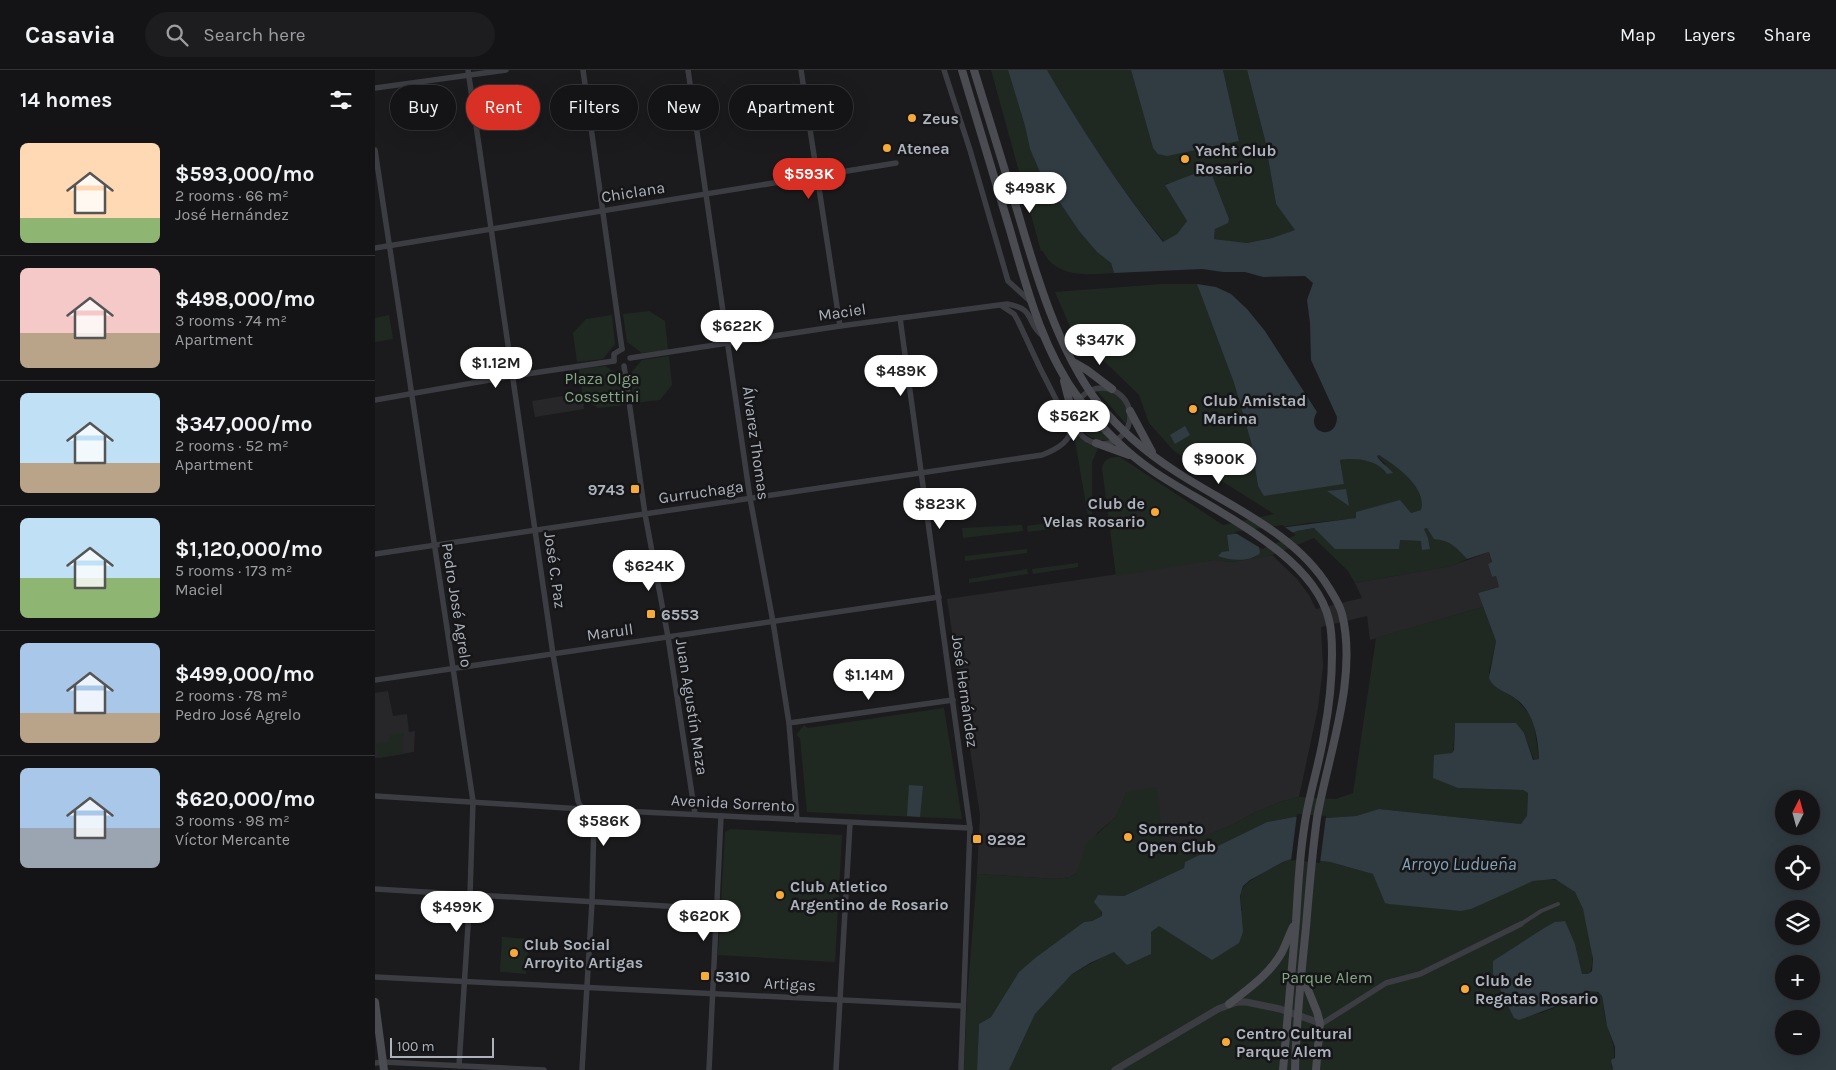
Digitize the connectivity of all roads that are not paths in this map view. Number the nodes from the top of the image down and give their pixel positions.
1 (506, 70) edge
2 (583, 70) edge
3 (688, 70) edge
4 (801, 70) edge
5 (944, 70) edge
6 (962, 70) edge
7 (974, 70) edge
8 (469, 72) edge
9 (375, 88) edge
10 (375, 150) edge
11 (896, 163) dead end
12 (816, 177) junction
13 (706, 195) junction
14 (602, 211) junction
15 (492, 229) junction
16 (389, 246) junction
17 (375, 248) edge
18 (1031, 300) junction
19 (1000, 305) junction
20 (900, 318) junction
21 (840, 326) junction
22 (1044, 336) junction
23 (728, 343) junction
24 (622, 349) junction
25 (630, 358) junction
26 (613, 360) junction
27 (1075, 363) junction
28 (624, 366) junction
29 (1062, 374) junction
30 (513, 376) junction
31 (1112, 389) junction
32 (1089, 390) junction
33 (412, 394) junction
34 (1079, 398) junction
35 (375, 400) edge
36 (1130, 411) junction
37 (1074, 425) junction
38 (1125, 432) junction
39 (1116, 440) junction
40 (1096, 443) junction
41 (1132, 456) junction
42 (1154, 456) junction
43 (922, 473) junction
44 (750, 498) junction
45 (645, 514) junction
46 (535, 530) junction
47 (434, 545) junction
48 (375, 554) edge
49 (939, 597) junction
50 (773, 622) junction
51 (668, 637) junction
52 (553, 654) junction
53 (453, 669) junction
54 (375, 680) edge
55 (953, 700) junction
56 (789, 723) junction
57 (375, 796) edge
58 (473, 801) junction
59 (582, 809) junction
60 (695, 814) junction
61 (721, 816) junction
62 (797, 820) junction
63 (850, 824) junction
64 (970, 828) junction
65 (375, 889) edge
66 (471, 895) junction
67 (593, 902) junction
68 (1558, 904) dead end
69 (716, 909) junction
70 (1296, 920) junction
71 (1521, 924) joint
72 (1301, 972) junction
73 (375, 977) edge
74 (464, 981) junction
75 (587, 987) junction
76 (712, 993) junction
77 (840, 1000) junction
78 (375, 1002) edge
79 (1229, 1004) junction
80 (963, 1006) junction
81 (1287, 1011) junction
82 (1297, 1014) junction
83 (1319, 1023) junction
84 (381, 1065) edge
85 (459, 1066) junction
86 (544, 1070) edge
87 (582, 1070) edge
88 (709, 1070) edge
89 (836, 1070) edge
90 (961, 1070) edge
91 (1115, 1070) edge
92 (1283, 1070) edge
93 (1295, 1070) edge
94 (1316, 1070) edge

1 - 8 street
2 - 14 street
3 - 13 street, Álvarez Thomas
4 - 12 street
5 - 18 street
6 - 18 main road
7 - 27 main road
8 - 9 street
8 - 15 street, José C. Paz
10 - 16 street, Pedro José Agrelo
11 - 12 street, Chiclana
12 - 13 street, Chiclana
12 - 21 street
13 - 14 street, Chiclana
13 - 23 street, Álvarez Thomas
14 - 15 street, Chiclana
14 - 24 street
15 - 16 street, Chiclana
15 - 30 street, José C. Paz
16 - 17 street, Chiclana
16 - 33 street, Pedro José Agrelo
18 - 22 main road
19 - 20 street, Maciel
19 - 22 street, Maciel
19 - 37 street
20 - 21 street, Maciel
20 - 43 street, José Hernández
21 - 23 street, Maciel
22 - 29 main road
23 - 25 street, Maciel
23 - 44 street, Álvarez Thomas
24 - 25 street
24 - 26 street
25 - 28 street
26 - 28 street
26 - 30 street
27 - 31 main road
27 - 32 main road
28 - 45 street, Juan Agustín Maza
29 - 34 main road
29 - 37 main road
30 - 33 street
30 - 46 street, José C. Paz
31 - 32 street
31 - 36 street
32 - 34 street
32 - 38 main road
33 - 35 street
33 - 47 street, Pedro José Agrelo
34 - 37 street, Gurruchaga
34 - 39 main road
36 - 38 street
36 - 42 main road
37 - 40 street
37 - 43 street, Gurruchaga
38 - 39 street
38 - 42 main road
39 - 40 street
39 - 41 main road
40 - 41 main road
41 - 70 main road
42 - 72 main road
43 - 44 street, Gurruchaga
43 - 49 street, José Hernández
44 - 45 street, Gurruchaga
44 - 50 street, Álvarez Thomas
45 - 46 street, Gurruchaga
45 - 51 street, Juan Agustín Maza
46 - 47 street, Gurruchaga
46 - 52 street, José C. Paz
47 - 48 street, Gurruchaga
47 - 53 street, Pedro José Agrelo
49 - 50 street, Marull
49 - 55 street, José Hernández
50 - 51 street, Marull
50 - 56 street, Álvarez Thomas
51 - 52 street, Marull
51 - 60 street, Juan Agustín Maza
52 - 53 street, Marull
52 - 59 street, José C. Paz
53 - 54 street, Marull
53 - 58 street, Pedro José Agrelo
55 - 56 street
55 - 64 street, José Hernández
56 - 62 street, Álvarez Thomas
57 - 58 street, Avenida Sorrento
58 - 59 street, Avenida Sorrento
58 - 66 street, Pedro José Agrelo
59 - 60 street, Avenida Sorrento
59 - 67 street, José C. Paz
60 - 61 street, Avenida Sorrento
61 - 62 street, Avenida Sorrento
61 - 69 street
62 - 63 street, Avenida Sorrento
63 - 64 street, Avenida Sorrento
63 - 77 street
64 - 80 street, José Hernández
65 - 66 street
66 - 67 street
66 - 74 street, Pedro José Agrelo
67 - 69 street
67 - 75 street, José C. Paz
68 - 71 street
69 - 76 street
70 - 79 main road
70 - 81 main road
71 - 83 street
72 - 82 main road
72 - 83 main road
73 - 74 street, Artigas
74 - 75 street, Artigas
74 - 85 street, Pedro José Agrelo
75 - 76 street, Artigas
75 - 87 street, José C. Paz
76 - 77 street, Artigas
76 - 88 street
77 - 80 street, Artigas
77 - 89 street
78 - 84 main road
79 - 81 street
79 - 91 street
80 - 90 street, José Hernández
81 - 82 street
81 - 92 main road
82 - 83 street
82 - 93 main road
83 - 94 main road
84 - 85 street
85 - 86 street

